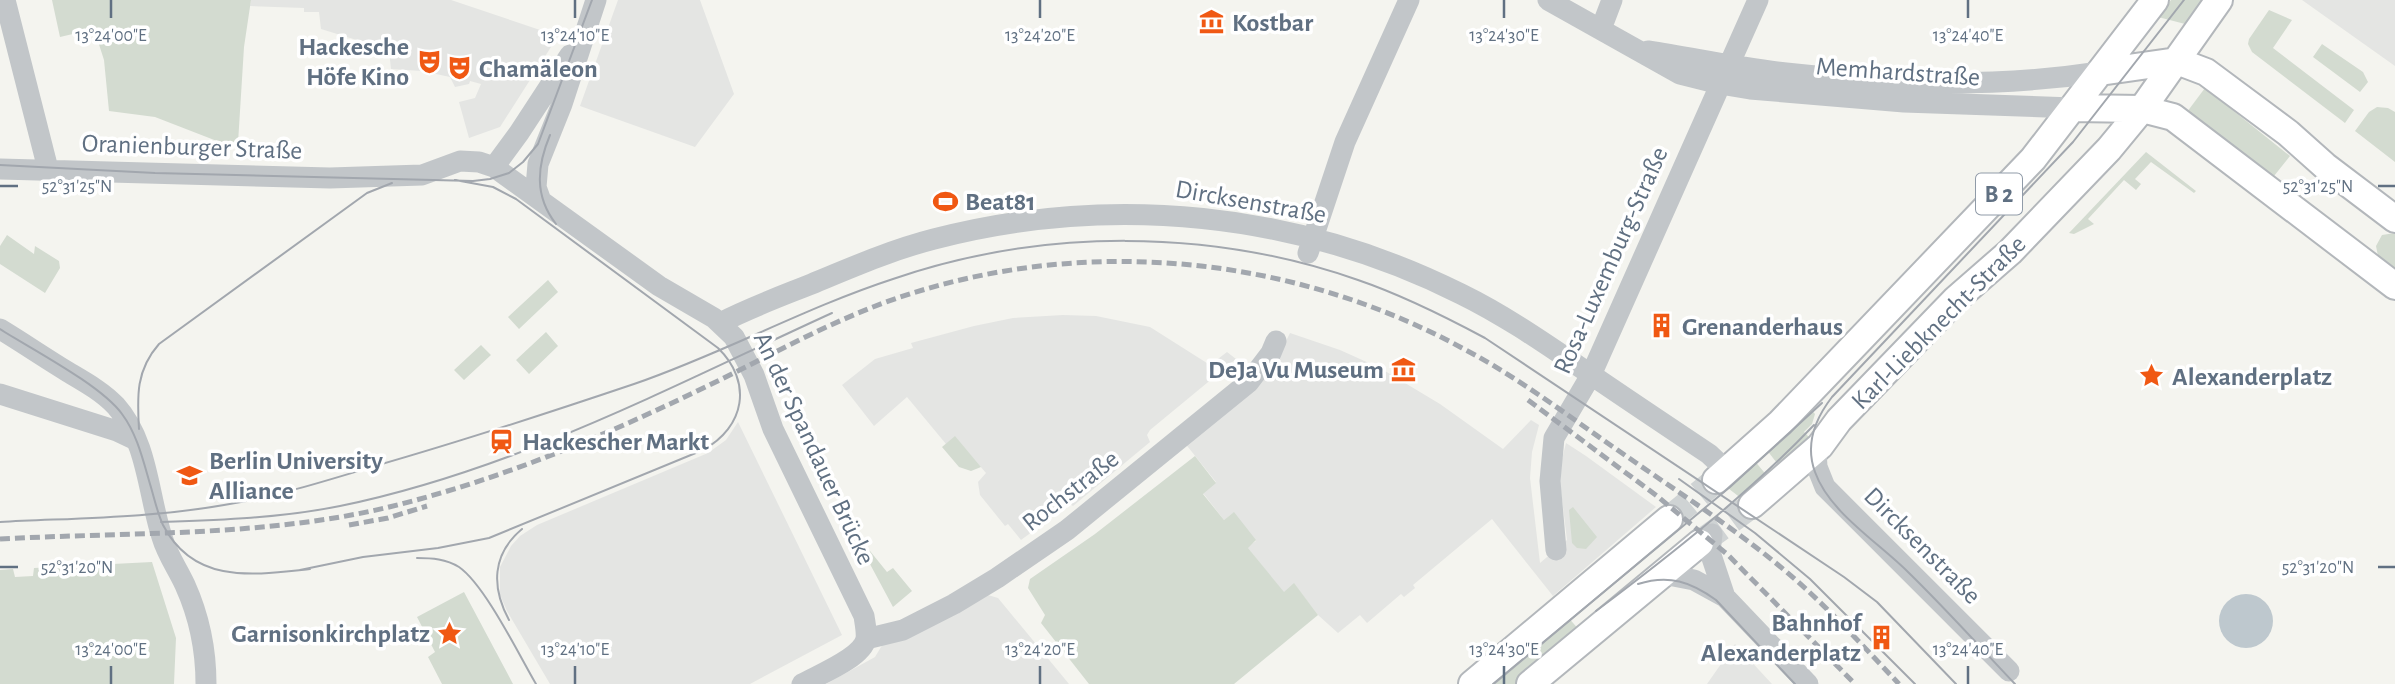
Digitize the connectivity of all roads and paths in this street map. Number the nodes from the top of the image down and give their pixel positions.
1 (5, 0) edge
2 (596, 0) edge
3 (1409, 0) edge
4 (1548, 0) edge
5 (1612, 0) edge
6 (1758, 0) edge
7 (2155, 0) edge
8 (2219, 0) edge
9 (1601, 29) junction
10 (584, 33) junction
11 (2177, 61) junction
12 (2100, 72) junction
13 (1724, 74) junction
14 (2073, 108) junction
15 (2142, 109) junction
16 (494, 167) junction
17 (0, 169) edge
18 (48, 169) junction
19 (541, 201) junction
20 (2395, 219) edge
21 (1311, 246) junction
22 (2395, 286) edge
23 (720, 323) junction
24 (0, 329) edge
25 (1276, 341) dead end
26 (1591, 376) junction
27 (0, 394) edge
28 (136, 440) junction
29 (1816, 450) junction
30 (1721, 476) joint
31 (1752, 505) tunnel mouth
32 (1669, 519) tunnel mouth
33 (1706, 539) joint
34 (1556, 550) dead end
35 (1663, 574) junction
36 (1725, 597) junction
37 (866, 639) junction
38 (2009, 671) dead end
39 (828, 678) edge
40 (206, 684) edge
41 (802, 684) edge
42 (1472, 684) edge
43 (1530, 684) edge
44 (1808, 684) edge

1 - 18 street
2 - 10 street
3 - 21 street
4 - 9 street
5 - 9 street
6 - 13 street, Rosa-Luxemburg-Straße
7 - 12 main road, Karl-Liebknecht-Straße
8 - 11 main road, Karl-Liebknecht-Straße
9 - 13 street
10 - 16 street
10 - 19 street
11 - 12 main road
11 - 15 main road, Karl-Liebknecht-Straße
11 - 20 main road
12 - 13 street, Memhardstraße
12 - 14 main road, Karl-Liebknecht-Straße / B 2
13 - 14 street, Memhardstraße
13 - 26 street, Rosa-Luxemburg-Straße
14 - 15 main road
14 - 30 main road, Karl-Liebknecht-Straße / B 2
15 - 22 main road
15 - 29 main road, Karl-Liebknecht-Straße / B 2
16 - 18 street, Oranienburger Straße
16 - 19 street
17 - 18 street, Oranienburger Straße
19 - 23 street, An der Spandauer Brücke
21 - 23 street, Dircksenstraße
21 - 26 street, Dircksenstraße
23 - 37 street, An der Spandauer Brücke
24 - 28 street
25 - 37 street, Rochstraße
26 - 30 street, Dircksenstraße
26 - 34 street, Rosa-Luxemburg-Straße
27 - 28 street
28 - 40 street
29 - 31 main road, Karl-Liebknecht-Straße / B 2
29 - 38 street, Dircksenstraße
32 - 42 main road
33 - 35 main road
33 - 36 street
35 - 36 street
35 - 43 main road
36 - 44 street
37 - 39 street
39 - 41 street

